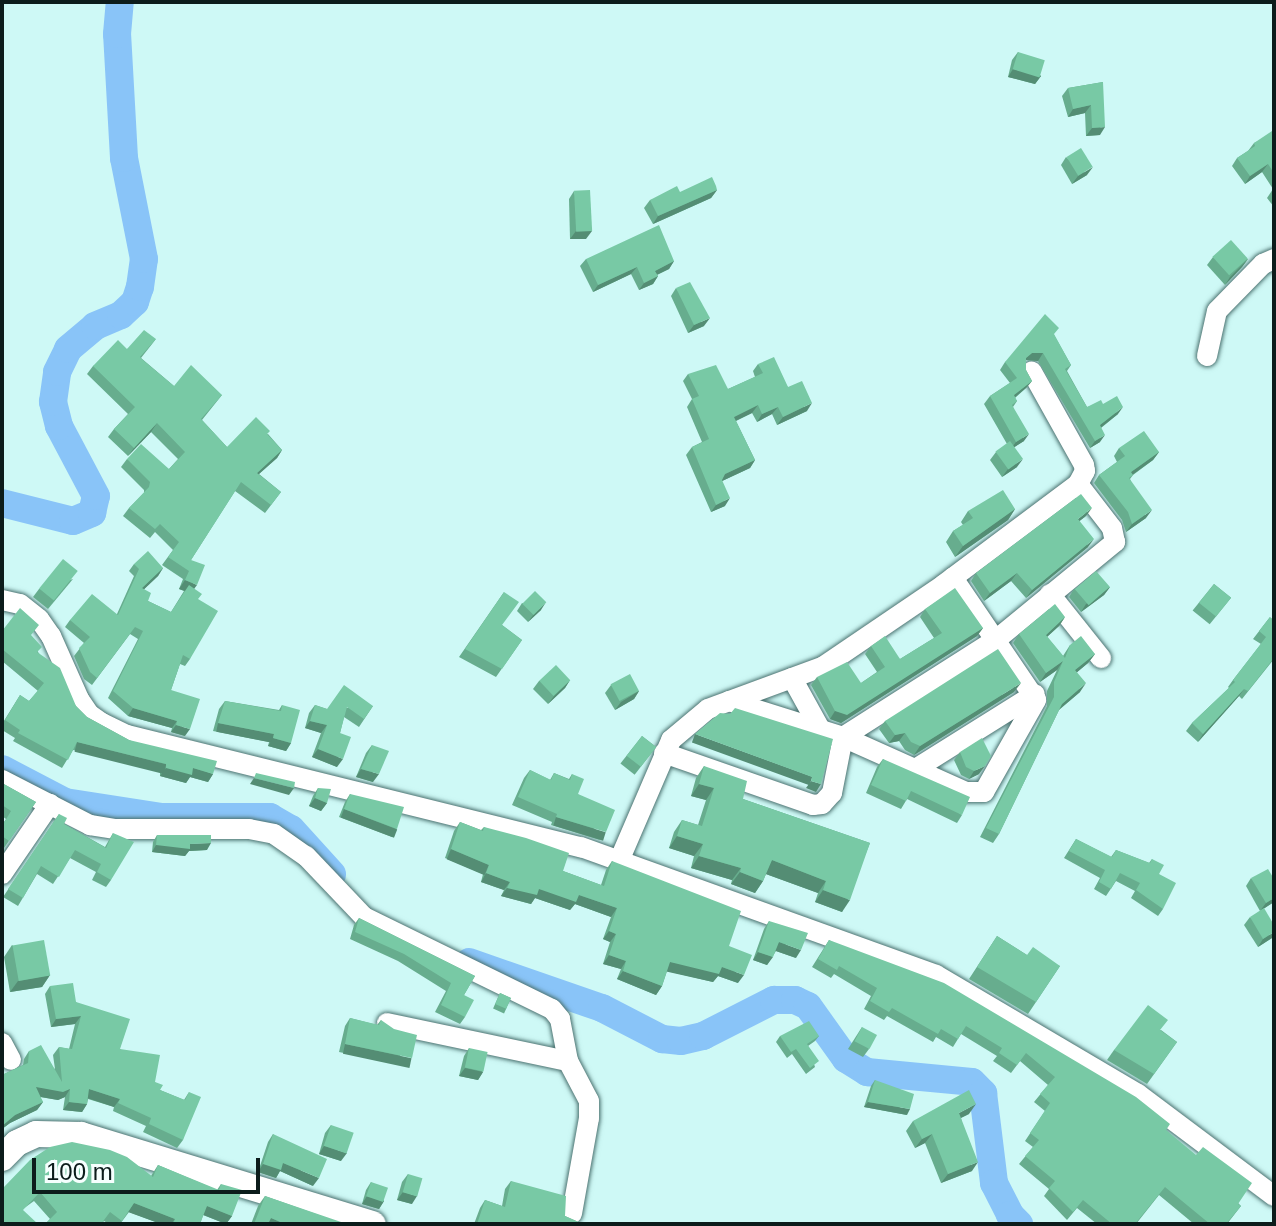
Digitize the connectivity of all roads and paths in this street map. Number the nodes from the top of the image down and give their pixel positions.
1 (1274, 259) edge
2 (1207, 356) dead end
3 (1032, 372) dead end
4 (1078, 484) junction
5 (953, 578) junction
6 (1050, 594) junction
7 (2, 600) edge
8 (997, 639) junction
9 (1101, 658) dead end
10 (792, 678) junction
11 (1035, 694) junction
12 (729, 701) junction
13 (819, 727) junction
14 (843, 737) junction
15 (664, 753) junction
16 (917, 768) junction
17 (2, 780) edge
18 (50, 804) junction
19 (619, 861) junction
20 (2, 874) edge
21 (387, 1023) edge
22 (568, 1061) junction
23 (2, 1158) edge
24 (1274, 1196) edge
25 (572, 1213) dead end
26 (373, 1224) edge

1 - 2 street
3 - 4 street
4 - 5 street
4 - 6 street
5 - 8 street
5 - 10 street
6 - 8 street
6 - 9 street
7 - 19 street
8 - 11 street
8 - 14 street
10 - 12 street
10 - 13 street
11 - 16 street
11 - 16 street
12 - 13 street
12 - 15 street
13 - 14 street
14 - 15 street
14 - 16 street
15 - 19 street
17 - 18 street
18 - 20 street
18 - 22 street
19 - 24 street
21 - 22 street
22 - 25 street
23 - 26 main road

